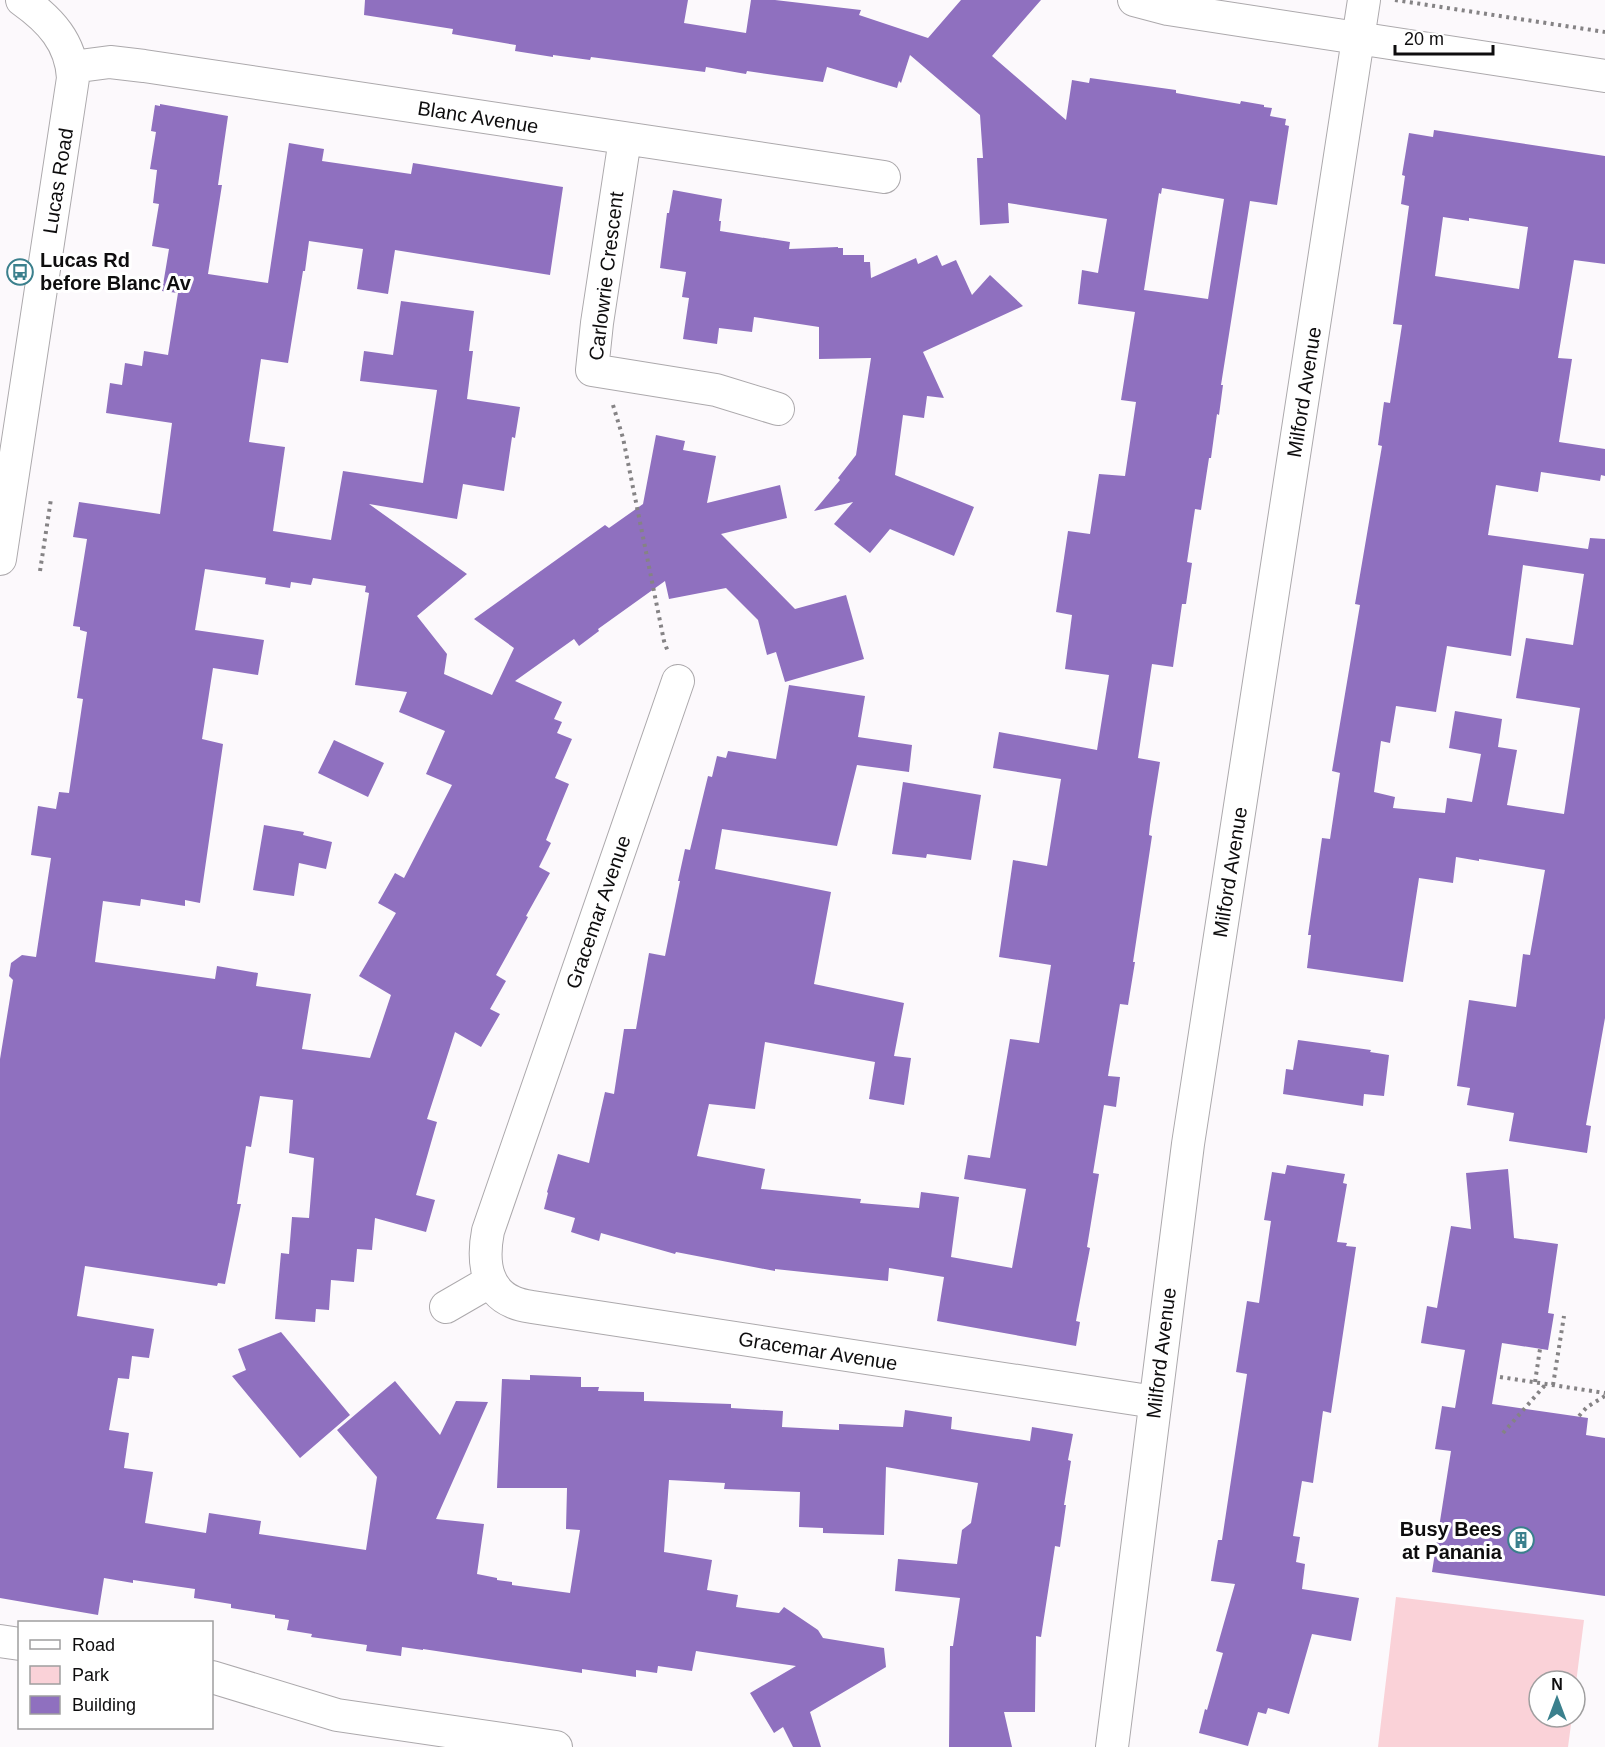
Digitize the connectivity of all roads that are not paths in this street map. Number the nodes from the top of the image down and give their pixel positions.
1 (22, 0) edge
2 (1134, 0) edge
3 (1364, 0) edge
4 (1358, 38) junction
5 (72, 67) junction
6 (1605, 76) edge
7 (625, 139) junction
8 (884, 177) dead end
9 (778, 409) dead end
10 (0, 559) edge
11 (678, 681) road end
12 (491, 1281) junction
13 (446, 1307) dead end
14 (1155, 1402) junction
15 (0, 1641) edge
16 (18, 1644) edge
17 (213, 1677) edge
18 (555, 1747) edge
19 (1112, 1747) edge

1 - 5 street, Lucas Road
2 - 4 street
3 - 4 street, Milford Avenue
4 - 6 street
4 - 14 street, Milford Avenue
5 - 7 street, Blanc Avenue
5 - 10 street, Lucas Road
7 - 8 street, Blanc Avenue
7 - 9 street, Carlowrie Crescent
11 - 12 street, Gracemar Avenue
12 - 13 street
12 - 14 street, Gracemar Avenue
14 - 19 street, Milford Avenue
15 - 16 street
17 - 18 street

